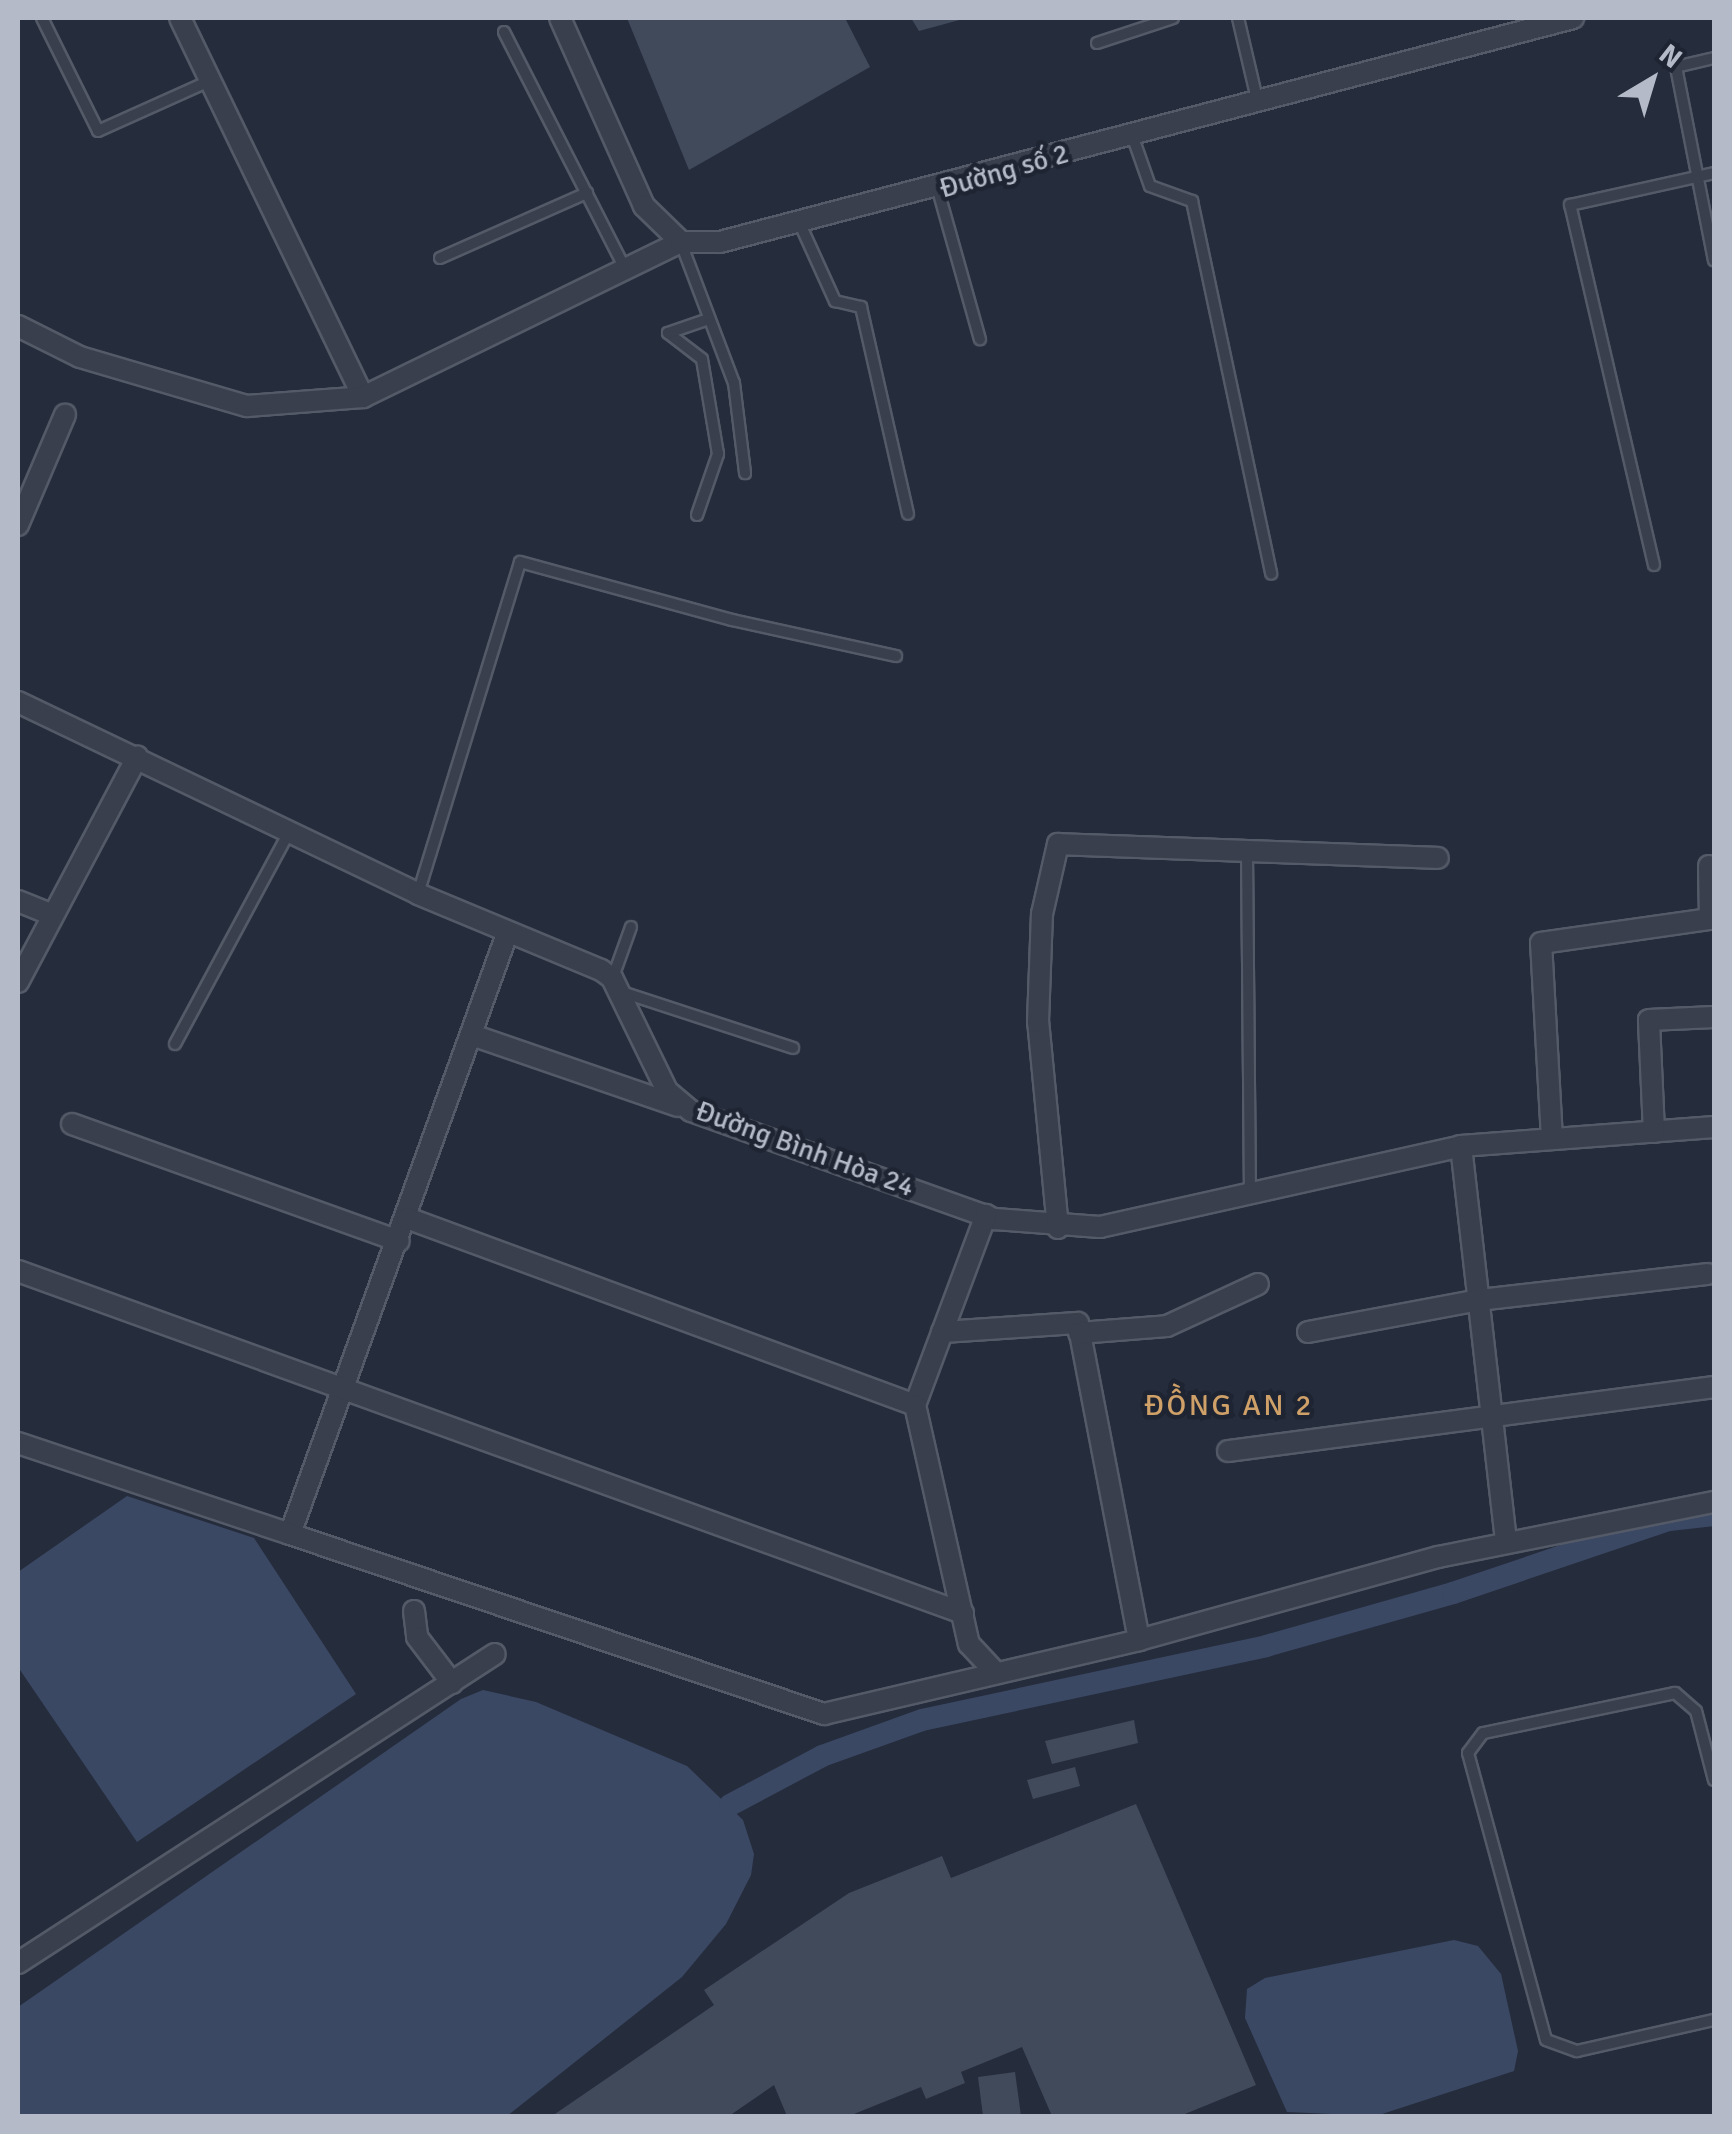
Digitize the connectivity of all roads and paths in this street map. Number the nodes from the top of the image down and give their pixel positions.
1 (42, 18) edge
2 (180, 18) edge
3 (560, 18) edge
4 (1172, 18) edge
5 (1238, 18) edge
6 (1573, 18) edge
7 (504, 32) dead end
8 (1096, 42) dead end
9 (1714, 58) edge
10 (210, 80) junction
11 (1257, 100) junction
12 (1132, 135) junction
13 (1714, 172) edge
14 (1698, 176) junction
15 (938, 190) junction
16 (586, 194) junction
17 (800, 224) junction
18 (680, 242) junction
19 (440, 258) dead end
20 (1714, 260) edge
21 (625, 268) junction
22 (709, 319) junction
23 (18, 326) edge
24 (980, 339) dead end
25 (363, 398) junction
26 (65, 415) dead end
27 (745, 473) dead end
28 (908, 514) dead end
29 (697, 515) dead end
30 (18, 525) edge
31 (1654, 564) dead end
32 (1271, 574) dead end
33 (896, 656) dead end
34 (18, 702) edge
35 (137, 756) junction
36 (290, 832) junction
37 (1247, 852) junction
38 (1438, 858) dead end
39 (1709, 866) dead end
40 (418, 894) junction
41 (18, 900) edge
42 (50, 914) junction
43 (630, 927) dead end
44 (507, 934) junction
45 (18, 982) edge
46 (614, 984) junction
47 (1714, 1017) edge
48 (472, 1035) junction
49 (176, 1044) dead end
50 (793, 1048) dead end
51 (691, 1111) junction
52 (72, 1124) dead end
53 (1714, 1127) edge
54 (1654, 1132) junction
55 (1552, 1139) junction
56 (1461, 1146) junction
57 (1250, 1194) junction
58 (986, 1216) junction
59 (407, 1218) junction
60 (1058, 1228) junction
61 (399, 1241) junction
62 (18, 1272) edge
63 (1708, 1274) dead end
64 (1258, 1284) dead end
65 (1478, 1300) junction
66 (942, 1332) junction
67 (1308, 1332) dead end
68 (1079, 1333) junction
69 (1714, 1386) edge
70 (345, 1394) junction
71 (914, 1405) junction
72 (1491, 1412) junction
73 (18, 1443) edge
74 (1228, 1451) dead end
75 (1714, 1502) edge
76 (290, 1534) junction
77 (1506, 1541) junction
78 (414, 1611) dead end
79 (963, 1613) junction
80 (1140, 1640) junction
81 (496, 1654) dead end
82 (995, 1672) junction
83 (452, 1682) junction
84 (1714, 1780) edge
85 (18, 1963) edge
86 (1714, 2020) edge

1 - 10 lane
2 - 10 street
3 - 18 street
4 - 8 lane
5 - 11 lane
6 - 11 street, Đường số 2
7 - 16 lane
9 - 14 lane
10 - 25 street
11 - 12 street, Đường số 2
12 - 15 street, Đường số 2
12 - 32 lane
13 - 14 lane
14 - 20 lane
14 - 31 lane
15 - 17 street, Đường số 2
15 - 24 lane
16 - 19 lane
16 - 21 lane
17 - 18 street, Đường số 2
17 - 28 lane
18 - 21 street
18 - 22 lane
21 - 25 street
22 - 27 lane
22 - 29 lane
23 - 25 street
26 - 30 street
33 - 40 lane
34 - 35 street
35 - 36 street
35 - 42 street
36 - 40 street
36 - 49 lane
37 - 38 street
37 - 57 lane
37 - 60 street
39 - 55 street
40 - 44 street
41 - 42 street
42 - 45 street
43 - 46 lane
44 - 46 street
44 - 48 street
46 - 50 lane
46 - 51 street, Đường Bình Hòa 24
47 - 54 street
48 - 51 street
48 - 59 street
51 - 58 street, Đường Bình Hòa 24
52 - 61 street
53 - 54 street, Đường Bình Hòa 24
54 - 55 street, Đường Bình Hòa 24
55 - 56 street, Đường Bình Hòa 24
56 - 57 street, Đường Bình Hòa 24
56 - 65 street
57 - 60 street, Đường Bình Hòa 24
58 - 60 street, Đường Bình Hòa 24
58 - 66 street
59 - 61 street
59 - 71 street
61 - 70 street
62 - 70 street
63 - 65 street
64 - 68 street
65 - 67 street
65 - 72 street
66 - 68 street
66 - 71 street
68 - 80 street
69 - 72 street
70 - 76 street
70 - 79 street
71 - 79 street
72 - 74 street
72 - 77 street
73 - 76 street
75 - 77 street
76 - 82 street
77 - 80 street
78 - 83 street
79 - 82 street
80 - 82 street
81 - 83 street
83 - 85 street
84 - 86 lane

